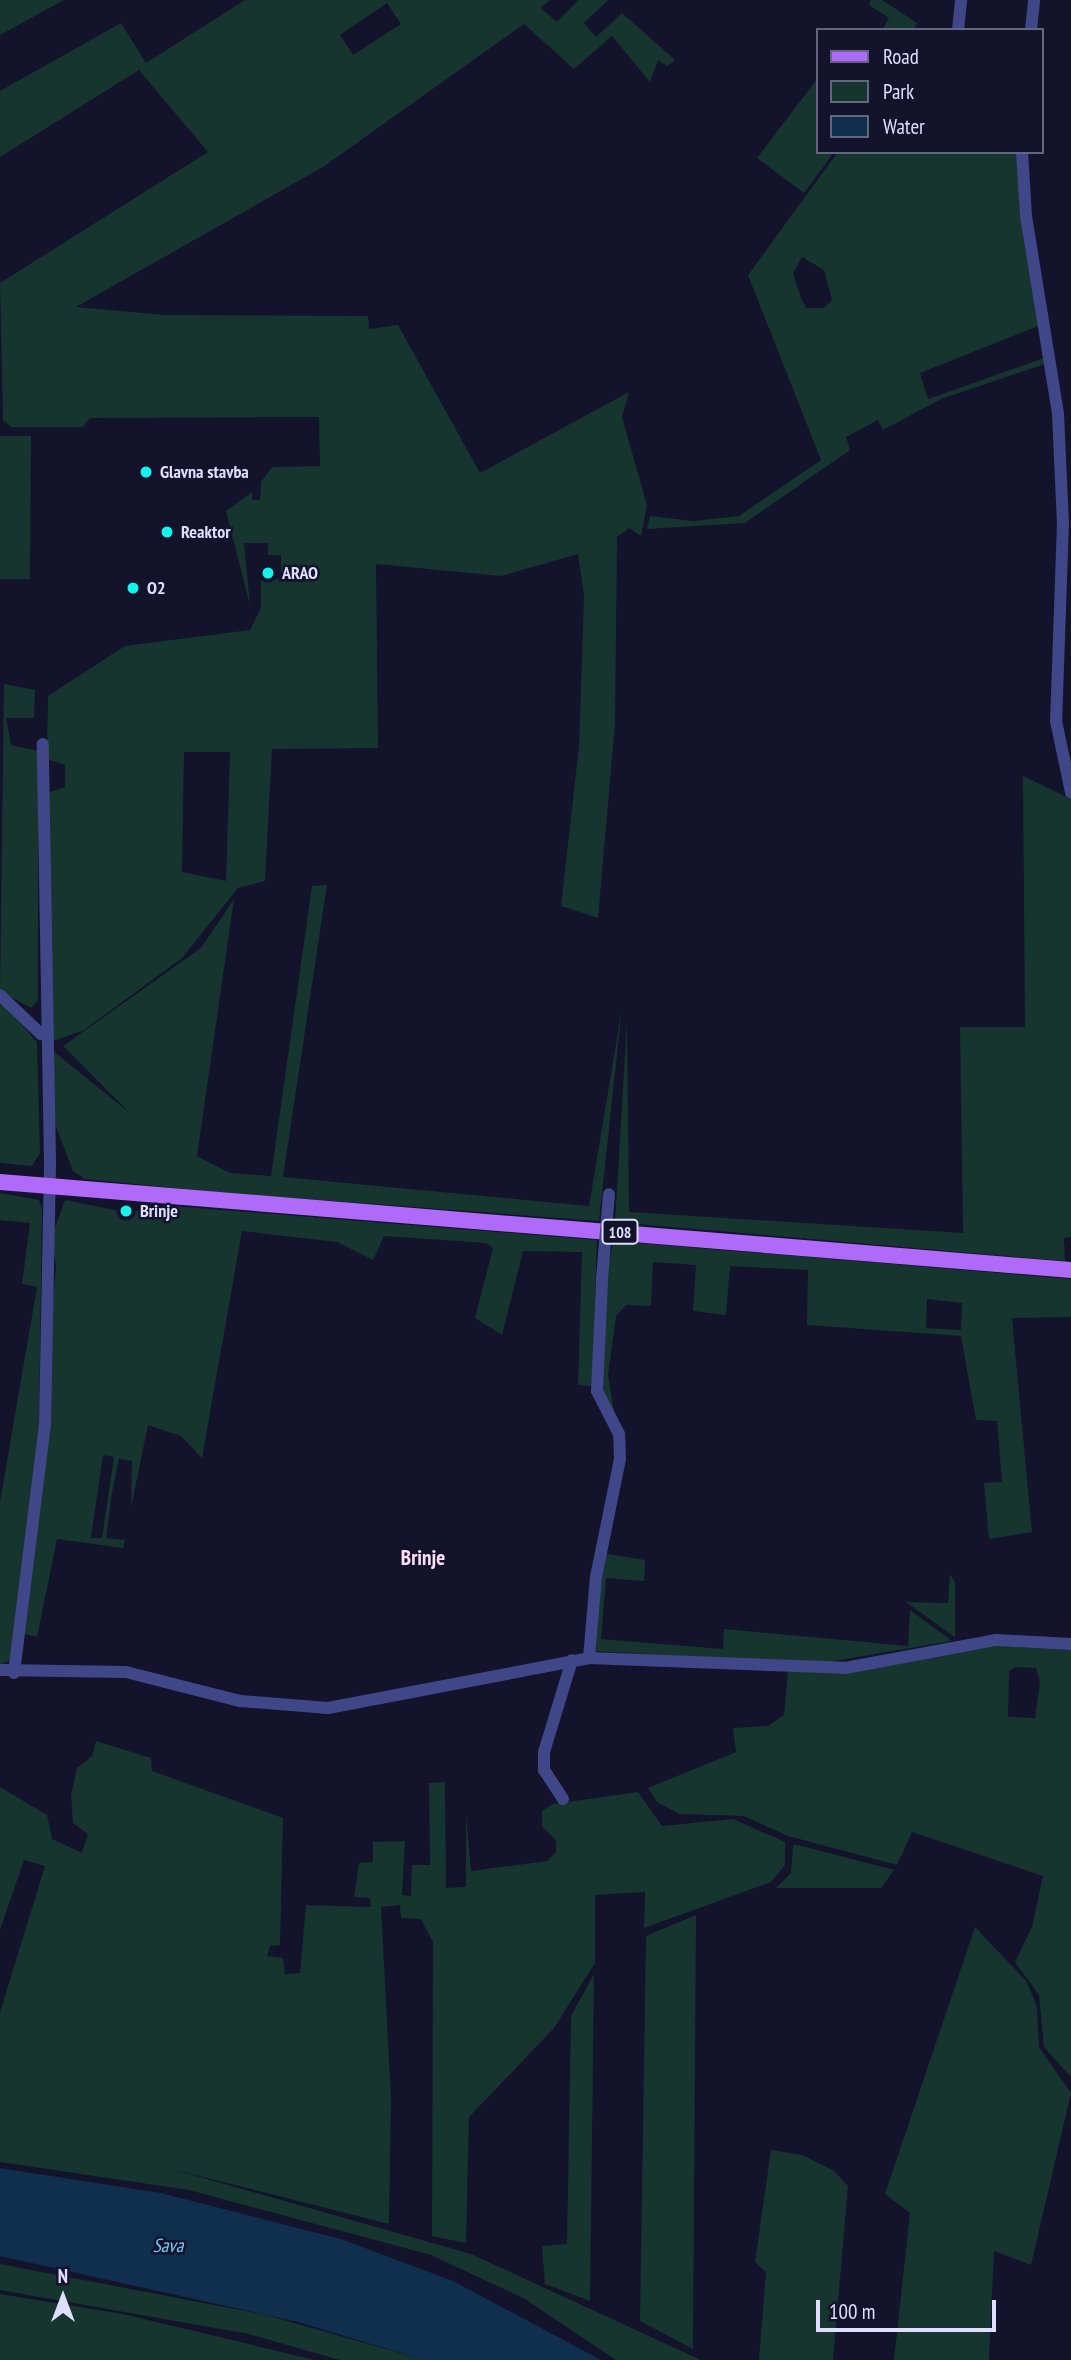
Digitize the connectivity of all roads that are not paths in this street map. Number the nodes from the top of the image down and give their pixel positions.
1 (961, 0) edge
2 (1034, 0) edge
3 (958, 28) edge
4 (1031, 28) edge
5 (1022, 154) edge
6 (43, 744) dead end
7 (1071, 792) edge
8 (0, 995) edge
9 (43, 1038) junction
10 (0, 1182) edge
11 (50, 1186) junction
12 (609, 1194) dead end
13 (1071, 1270) edge
14 (1071, 1644) edge
15 (589, 1658) junction
16 (572, 1660) junction
17 (0, 1670) edge
18 (14, 1673) junction
19 (563, 1799) dead end

1 - 3 street
2 - 4 street
5 - 7 street
6 - 9 street
8 - 9 street
9 - 11 street
10 - 11 main road, 108
11 - 13 main road, 108
11 - 18 street
12 - 15 street, bridge
14 - 15 street
15 - 16 street
16 - 18 street
16 - 19 street
17 - 18 street

